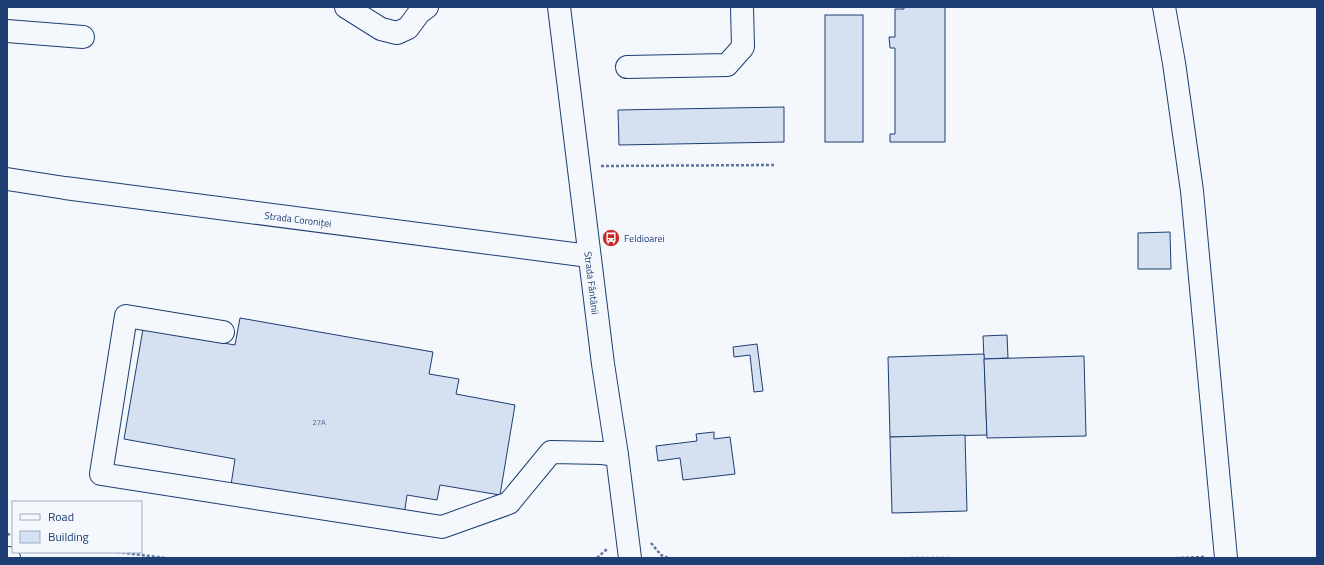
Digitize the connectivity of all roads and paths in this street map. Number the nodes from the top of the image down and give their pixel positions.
1 (346, 7) edge
2 (427, 7) edge
3 (559, 7) edge
4 (742, 7) edge
5 (1164, 7) edge
6 (7, 31) edge
7 (83, 37) dead end
8 (627, 67) dead end
9 (774, 165) dead end
10 (578, 166) junction
11 (7, 179) edge
12 (589, 256) junction
13 (223, 332) dead end
14 (617, 455) junction
15 (125, 553) edge
16 (1226, 557) edge
17 (165, 558) edge
18 (630, 558) edge
19 (911, 558) edge
20 (951, 558) edge
21 (1176, 558) edge

1 - 2 street
3 - 10 street, Strada Fântânii
4 - 8 street
5 - 16 street
6 - 7 street
9 - 10 path
10 - 12 street, Strada Fântânii
11 - 12 street, Strada Coroniței
12 - 14 street, Strada Fântânii
13 - 14 street
14 - 18 street, Strada Fântânii
15 - 17 path
16 - 21 path
19 - 20 path

